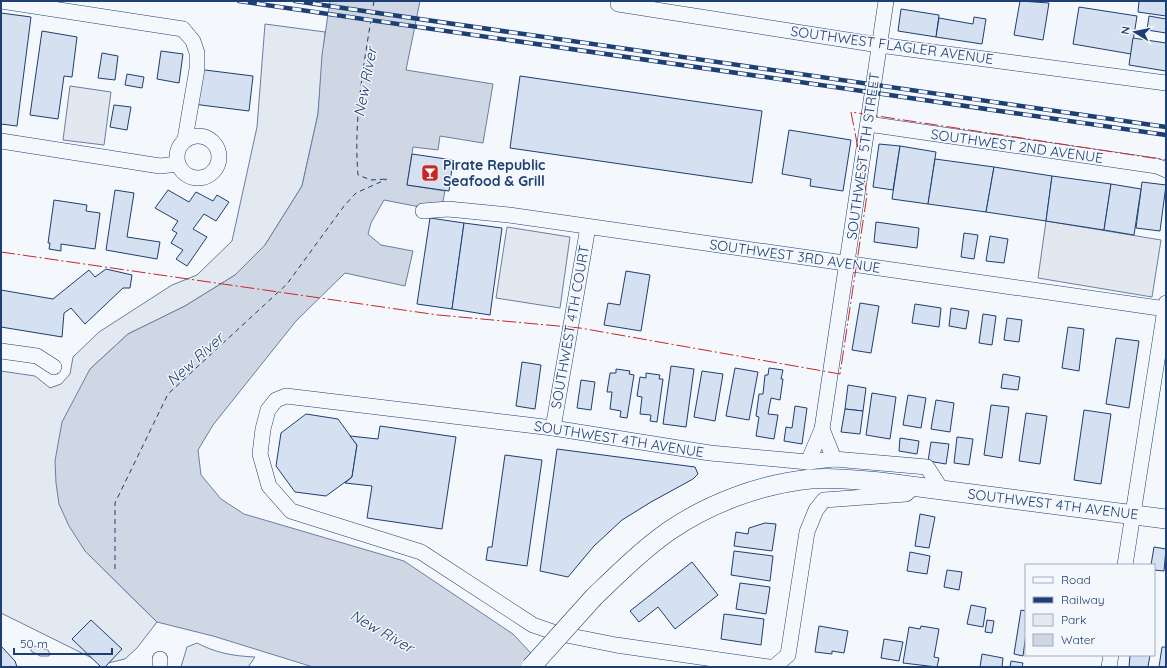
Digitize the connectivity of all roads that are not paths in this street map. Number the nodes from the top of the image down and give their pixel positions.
1 (1, 1) edge
2 (886, 1) edge
3 (618, 3) edge
4 (879, 45) junction
5 (1166, 83) edge
6 (868, 124) junction
7 (185, 139) junction
8 (1, 142) edge
9 (178, 164) junction
10 (1166, 170) edge
11 (423, 211) dead end
12 (588, 227) junction
13 (848, 264) junction
14 (1166, 307) edge
15 (1, 351) edge
16 (54, 367) dead end
17 (553, 428) junction
18 (822, 429) junction
19 (834, 459) junction
20 (808, 462) junction
21 (915, 486) junction
22 (941, 489) junction
23 (1134, 514) junction
24 (1166, 519) edge
25 (1126, 564) edge
26 (1111, 656) edge
27 (531, 667) edge
28 (769, 667) edge
29 (774, 667) edge
30 (1109, 667) edge

1 - 7 street
2 - 4 street, SOUTHWEST 5TH STREET
3 - 4 street, SOUTHWEST FLAGLER AVENUE
4 - 5 street, SOUTHWEST FLAGLER AVENUE
4 - 6 street, SOUTHWEST 5TH STREET
6 - 10 street, SOUTHWEST 2ND AVENUE
6 - 13 street, SOUTHWEST 5TH STREET
7 - 9 street
7 - 9 street
8 - 9 street
11 - 12 street, SOUTHWEST 3RD AVENUE
12 - 13 street, SOUTHWEST 3RD AVENUE
12 - 17 street, SOUTHWEST 4TH COURT
13 - 14 street, SOUTHWEST 3RD AVENUE
13 - 18 street, SOUTHWEST 5TH STREET
14 - 23 street
15 - 16 street
17 - 20 street, SOUTHWEST 4TH AVENUE
17 - 28 street, SOUTHWEST 4TH AVENUE
18 - 19 street
18 - 20 street, SOUTHWEST 5TH STREET
19 - 20 street, SOUTHWEST 4TH AVENUE
19 - 22 street, SOUTHWEST 4TH AVENUE
21 - 22 main road, SOUTHWEST 4TH AVENUE
21 - 27 main road, SOUTHWEST 4TH AVENUE, bridge
21 - 29 street
22 - 23 main road, SOUTHWEST 4TH AVENUE
23 - 24 main road, SOUTHWEST 4TH AVENUE
23 - 25 street
26 - 30 street

